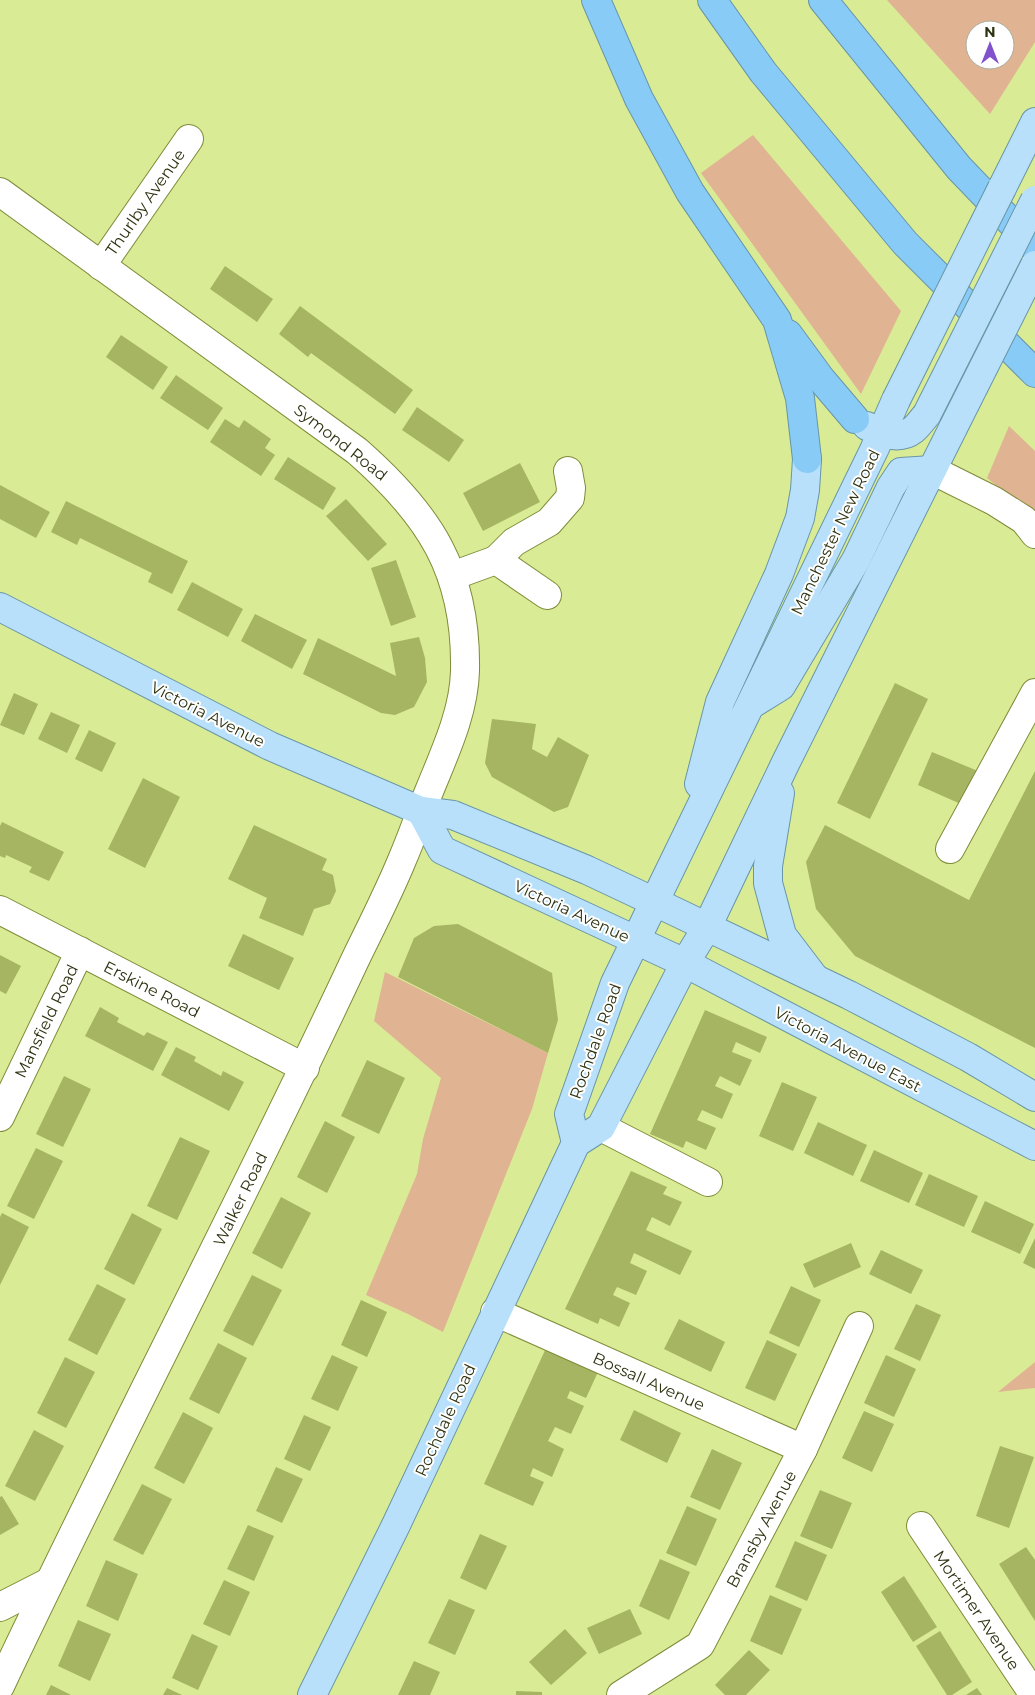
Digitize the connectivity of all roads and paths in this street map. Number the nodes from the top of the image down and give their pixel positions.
1 (596, 0) edge
2 (712, 0) edge
3 (824, 0) edge
4 (1035, 122) edge
5 (188, 139) dead end
6 (0, 192) edge
7 (1035, 200) edge
8 (1035, 247) edge
9 (1035, 264) edge
10 (101, 266) junction
11 (777, 320) junction
12 (1035, 373) edge
13 (855, 420) joint
14 (882, 434) junction
15 (807, 460) joint
16 (932, 470) junction
17 (568, 471) dead end
18 (1035, 534) edge
19 (496, 560) junction
20 (452, 576) junction
21 (547, 594) dead end
22 (0, 607) edge
23 (1035, 693) edge
24 (750, 705) junction
25 (786, 762) junction
26 (421, 811) junction
27 (686, 836) junction
28 (950, 849) dead end
29 (665, 907) junction
30 (0, 910) edge
31 (707, 927) junction
32 (635, 941) junction
33 (80, 951) junction
34 (660, 952) joint
35 (685, 963) junction
36 (816, 980) junction
37 (305, 1068) junction
38 (1035, 1097) edge
39 (0, 1117) edge
40 (601, 1127) junction
41 (576, 1143) junction
42 (1035, 1146) edge
43 (708, 1182) dead end
44 (495, 1312) junction
45 (859, 1326) dead end
46 (803, 1449) junction
47 (921, 1526) dead end
48 (49, 1582) junction
49 (0, 1607) edge
50 (0, 1686) edge
51 (312, 1695) edge
52 (621, 1695) edge
53 (1034, 1695) edge

1 - 11 highway
2 - 12 highway
3 - 8 highway
4 - 14 main road, Manchester New Road, bridge
5 - 10 street, Thurlby Avenue
6 - 10 street, Symond Road
7 - 14 main road, bridge
9 - 16 main road, bridge
10 - 20 street, Symond Road
11 - 13 highway
11 - 15 highway
13 - 14 main road
14 - 24 main road, Manchester New Road
15 - 27 main road
16 - 18 street
16 - 24 main road
16 - 25 main road
17 - 19 street
19 - 20 street
19 - 21 street
20 - 26 street, Symond Road
22 - 26 main road, Victoria Avenue
23 - 28 street
24 - 27 main road, Manchester New Road
25 - 31 main road
25 - 36 main road
26 - 29 main road, Victoria Avenue
26 - 32 main road, Victoria Avenue
26 - 37 street, Walker Road
27 - 29 main road, Manchester New Road
29 - 31 main road
29 - 32 main road, Manchester New Road
30 - 33 street, Erskine Road
31 - 35 main road
31 - 36 main road
32 - 34 main road, Victoria Avenue
32 - 41 main road, Rochdale Road
33 - 37 street, Erskine Road
33 - 39 street, Mansfield Road
34 - 35 main road, Victoria Avenue East
35 - 40 main road
35 - 42 main road, Victoria Avenue East
36 - 38 main road
37 - 48 street, Walker Road
40 - 41 main road
40 - 43 street
41 - 44 main road, Rochdale Road
44 - 46 street, Bossall Avenue
44 - 51 main road, Rochdale Road
45 - 46 street, Bransby Avenue
46 - 52 street, Bransby Avenue
47 - 53 street, Mortimer Avenue
48 - 49 street
48 - 50 street, Walker Road

